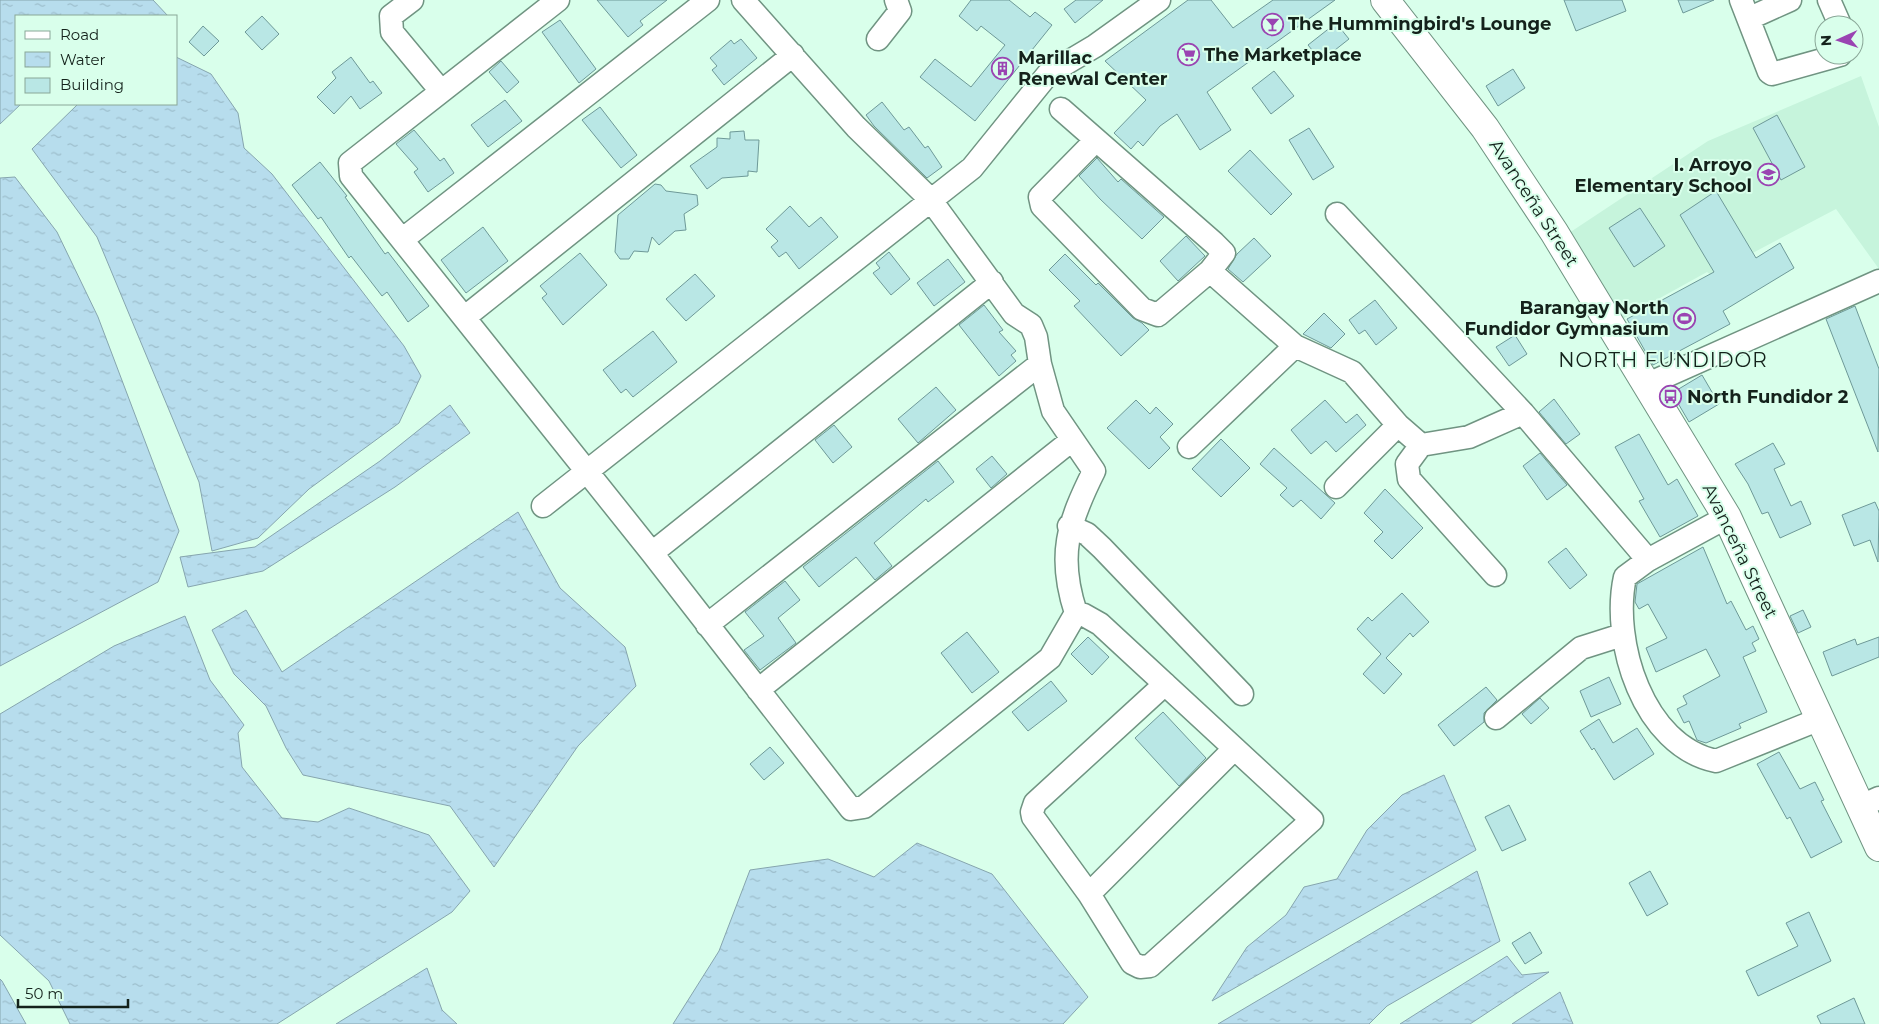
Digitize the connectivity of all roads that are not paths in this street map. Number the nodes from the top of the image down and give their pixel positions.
1 (412, 0) edge
2 (558, 0) edge
3 (708, 0) edge
4 (743, 0) edge
5 (896, 0) edge
6 (1159, 0) edge
7 (1385, 0) edge
8 (1790, 0) edge
9 (1829, 0) edge
10 (1745, 9) edge
11 (1836, 15) edge
12 (878, 39) dead end
13 (794, 55) junction
14 (1814, 62) edge
15 (441, 91) junction
16 (1061, 110) dead end
17 (1096, 140) junction
18 (930, 199) junction
19 (1336, 214) dead end
20 (403, 239) junction
21 (1210, 271) junction
22 (1879, 281) edge
23 (992, 282) junction
24 (465, 317) junction
25 (1295, 346) junction
26 (1040, 364) junction
27 (1648, 384) junction
28 (1524, 413) junction
29 (1398, 425) junction
30 (1072, 440) junction
31 (1421, 445) junction
32 (1189, 447) dead end
33 (587, 472) junction
34 (1336, 487) dead end
35 (543, 506) dead end
36 (1727, 517) junction
37 (1070, 526) junction
38 (652, 553) junction
39 (1648, 560) junction
40 (1495, 575) dead end
41 (1076, 613) junction
42 (707, 624) junction
43 (1622, 635) junction
44 (1165, 684) junction
45 (758, 690) junction
46 (1242, 694) dead end
47 (1496, 718) dead end
48 (1820, 719) junction
49 (1234, 749) junction
50 (1869, 803) edge
51 (1879, 847) edge
52 (1090, 894) junction

1 - 15 street
2 - 15 street
3 - 20 street
4 - 13 street
5 - 12 street
6 - 18 street
7 - 27 main road, Avanceña Street
8 - 10 street
9 - 11 street
10 - 14 street
13 - 18 street
13 - 24 street
15 - 20 street
16 - 17 street
17 - 21 street
17 - 21 street
18 - 23 street
18 - 33 street
19 - 28 street
20 - 24 street
21 - 25 street
22 - 27 street
23 - 26 street
23 - 38 street
24 - 33 street
25 - 29 street
25 - 32 street
26 - 30 street
26 - 42 street
27 - 36 main road, Avanceña Street
28 - 31 street
28 - 39 street
29 - 31 street
29 - 34 street
30 - 37 street
30 - 45 street
31 - 40 street
33 - 35 street
33 - 38 street
36 - 39 street
36 - 48 main road, Avanceña Street
37 - 41 street
37 - 46 street
38 - 42 street
39 - 43 street
41 - 44 street
41 - 45 street
42 - 45 street
43 - 47 street
43 - 48 street
44 - 49 street
44 - 52 street
48 - 50 main road, Avanceña Street
49 - 52 street
49 - 52 street
50 - 51 main road, Avanceña Street

